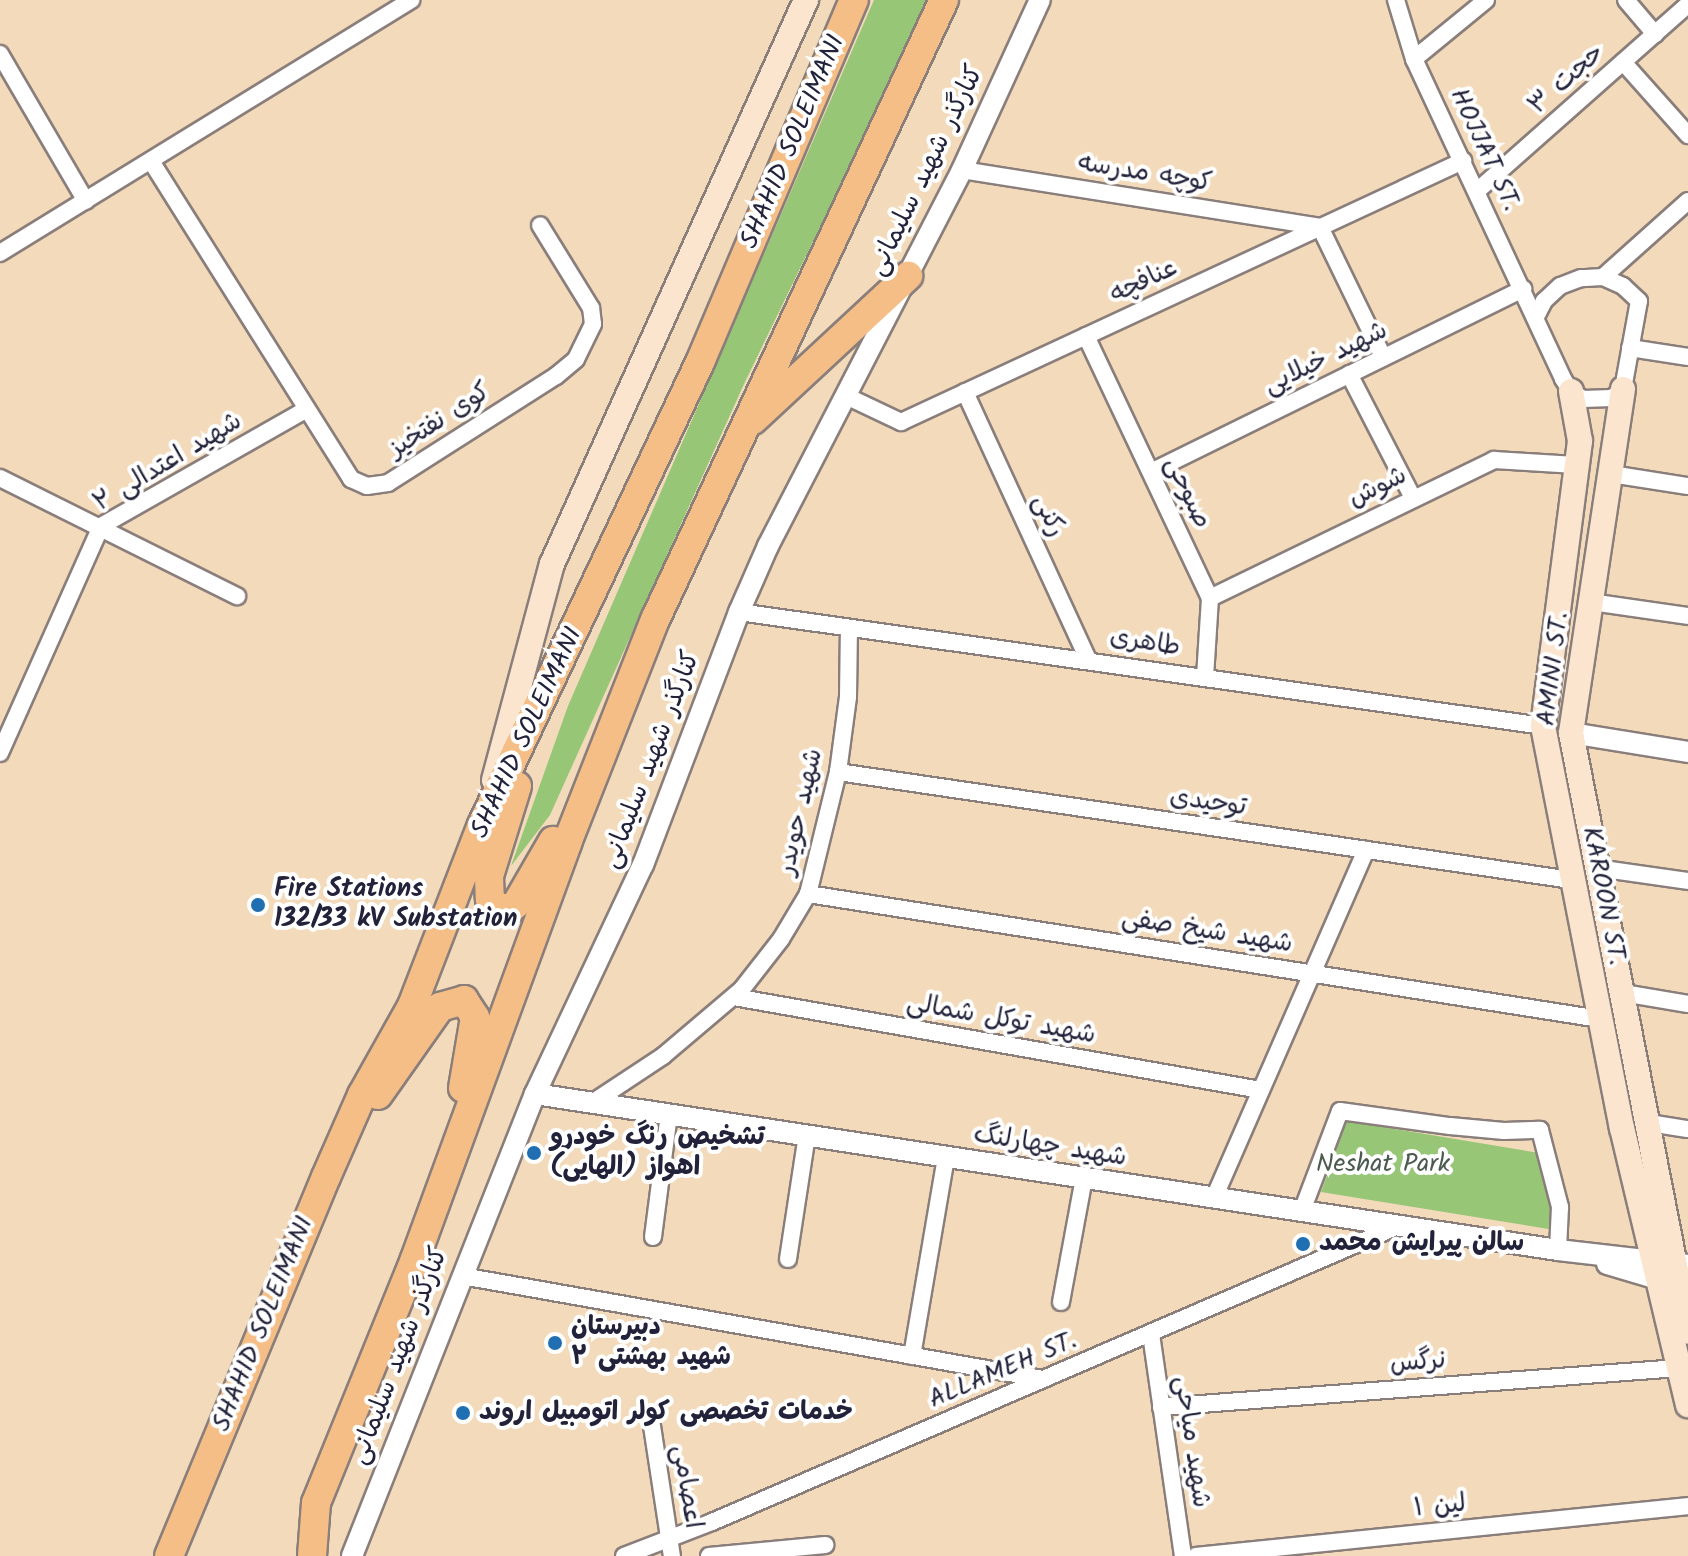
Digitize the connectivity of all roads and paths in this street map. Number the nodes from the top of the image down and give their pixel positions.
1 (412, 0) edge
2 (806, 0) edge
3 (854, 0) edge
4 (944, 0) edge
5 (1040, 0) edge
6 (1396, 0) edge
7 (1486, 0) edge
8 (1626, 0) edge
9 (1688, 4) edge
10 (1655, 34) junction
11 (0, 54) edge
12 (1414, 59) junction
13 (1623, 62) junction
14 (1688, 135) edge
15 (151, 161) junction
16 (1463, 161) junction
17 (962, 170) junction
18 (1477, 191) junction
19 (86, 201) junction
20 (1688, 201) edge
21 (540, 225) dead end
22 (1320, 227) junction
23 (0, 253) edge
24 (908, 276) junction
25 (1603, 277) junction
26 (1523, 289) junction
27 (1536, 317) junction
28 (1086, 336) junction
29 (1630, 348) junction
30 (1383, 357) junction
31 (1688, 357) edge
32 (1349, 374) junction
33 (1623, 389) junction
34 (1571, 391) junction
35 (965, 392) junction
36 (846, 396) junction
37 (305, 410) junction
38 (741, 432) junction
39 (1576, 465) junction
40 (1151, 472) junction
41 (1611, 474) junction
42 (0, 478) edge
43 (1688, 486) edge
44 (1413, 498) junction
45 (101, 526) junction
46 (237, 596) dead end
47 (1560, 596) junction
48 (1210, 598) junction
49 (1591, 602) junction
50 (739, 612) junction
51 (1688, 616) edge
52 (849, 628) junction
53 (1088, 660) junction
54 (1205, 678) junction
55 (544, 698) junction
56 (1543, 726) junction
57 (1571, 733) junction
58 (1688, 752) edge
59 (0, 753) edge
60 (601, 756) junction
61 (838, 772) junction
62 (482, 825) junction
63 (1366, 850) junction
64 (1597, 868) junction
65 (1571, 880) junction
66 (1688, 881) edge
67 (808, 894) junction
68 (1312, 973) junction
69 (1623, 993) junction
70 (734, 997) junction
71 (1688, 1004) edge
72 (1600, 1019) junction
73 (1261, 1090) junction
74 (535, 1094) junction
75 (592, 1103) junction
76 (669, 1114) junction
77 (352, 1118) junction
78 (1649, 1123) junction
79 (1688, 1129) edge
80 (807, 1135) junction
81 (946, 1157) junction
82 (1084, 1178) junction
83 (1214, 1198) junction
84 (434, 1206) junction
85 (1302, 1211) junction
86 (1398, 1226) junction
87 (653, 1237) dead end
88 (1558, 1250) junction
89 (788, 1259) dead end
90 (1673, 1273) edge
91 (462, 1276) junction
92 (1061, 1302) dead end
93 (1688, 1332) edge
94 (1151, 1334) junction
95 (912, 1356) junction
96 (1678, 1368) junction
97 (1045, 1379) junction
98 (1688, 1405) edge
99 (1161, 1407) junction
100 (652, 1426) dead end
101 (1688, 1506) edge
102 (825, 1545) dead end
103 (308, 1548) edge
104 (671, 1548) edge
105 (169, 1556) edge
106 (352, 1556) edge
107 (624, 1556) edge
108 (709, 1556) edge
109 (1183, 1556) edge
110 (1196, 1556) edge

1 - 15 street
2 - 62 main road
3 - 55 highway, SHAHID SOLEIMANI
4 - 38 highway
5 - 17 street, کنارگذر شهید سلیمانی
6 - 12 street, HOJJAT ST.
7 - 12 street
8 - 10 street
9 - 10 street, حجت ۳
10 - 13 street, حجت ۳
11 - 19 street
12 - 16 street, HOJJAT ST.
13 - 14 street
13 - 18 street, حجت ۳
15 - 19 street
15 - 37 street, کوی نفتخیز
16 - 18 street, HOJJAT ST.
16 - 22 street, عنافچه
17 - 22 street, کوچه مدرسه
17 - 24 street, کنارگذر شهید سلیمانی
18 - 26 street, HOJJAT ST.
19 - 23 street
20 - 25 street
21 - 37 street, کوی نفتخیز
22 - 28 street, عنافچه
22 - 30 street
24 - 36 street, کنارگذر شهید سلیمانی
24 - 38 highway
25 - 27 street
25 - 29 street
26 - 27 street, HOJJAT ST.
26 - 30 street, شهید خیلایی
27 - 34 street
28 - 35 street, عنافچه
28 - 40 street, صبوحی
29 - 31 street
29 - 33 street
30 - 32 street, شهید خیلایی
32 - 40 street, شهید خیلایی
32 - 44 street
33 - 34 street
33 - 41 main road, AMINI ST.
34 - 39 main road, KAROON ST.
35 - 36 street, عنافچه
35 - 53 street, رکنی
36 - 50 street, کنارگذر شهید سلیمانی
37 - 45 street, شهید اعتدالی ۲
38 - 60 highway
39 - 44 street, شوش
39 - 47 main road, KAROON ST.
40 - 48 street, صبوحی
41 - 43 street
41 - 49 main road, AMINI ST.
42 - 45 street
44 - 48 street, شوش
45 - 46 street
45 - 59 street, شهید اعتدالی ۲
47 - 49 main road
47 - 56 main road, KAROON ST.
48 - 54 street, صبوحی
49 - 51 street
49 - 57 main road, AMINI ST.
50 - 52 street, طاهری
50 - 74 street, کنارگذر شهید سلیمانی
52 - 53 street, طاهری
52 - 61 street, شهید حویدر
53 - 54 street, طاهری
54 - 56 street, طاهری
55 - 60 highway
55 - 62 highway, SHAHID SOLEIMANI
56 - 57 main road
56 - 65 main road, KAROON ST.
57 - 58 street
57 - 64 main road, AMINI ST.
60 - 84 highway
61 - 63 street, توحیدی
61 - 67 street, شهید حویدر
62 - 77 highway, SHAHID SOLEIMANI
63 - 65 street, توحیدی
63 - 68 street
64 - 66 street
64 - 69 main road, AMINI ST.
65 - 72 main road, KAROON ST.
67 - 68 street, شهید شیخ صفی
67 - 70 street, شهید حویدر
68 - 72 street, شهید شیخ صفی
68 - 73 street
69 - 71 street
69 - 78 main road, AMINI ST.
70 - 73 street, شهید توکل شمالی
70 - 75 street, شهید حویدر
72 - 90 main road, KAROON ST.
73 - 83 street
74 - 75 street, شهید چهارلنگ
74 - 91 street, کنارگذر شهید سلیمانی
75 - 76 street, شهید چهارلنگ
76 - 80 street, شهید چهارلنگ
76 - 87 street
77 - 84 highway
77 - 105 highway, SHAHID SOLEIMANI
78 - 79 street
78 - 90 main road, AMINI ST.
80 - 81 street, شهید چهارلنگ
80 - 89 street
81 - 82 street, شهید چهارلنگ
81 - 95 street
82 - 83 street, شهید چهارلنگ
82 - 92 street
83 - 85 street, شهید چهارلنگ
84 - 103 highway
85 - 86 street, شهید چهارلنگ
85 - 88 street
86 - 88 street, شهید چهارلنگ
86 - 94 street, ALLAMEH ST.
88 - 90 street, شهید چهارلنگ
90 - 93 main road, KAROON ST.
90 - 96 main road, KAROON ST.
91 - 95 street
91 - 106 street, کنارگذر شهید سلیمانی
94 - 97 street, ALLAMEH ST.
94 - 99 street, شهید میاحی
95 - 97 street
96 - 98 main road, KAROON ST.
96 - 99 street, نرگس
97 - 104 street, ALLAMEH ST.
99 - 109 street, شهید میاحی
100 - 104 street, اعصامی
101 - 110 street, لین ۱
102 - 108 street
104 - 107 street, ALLAMEH ST.

